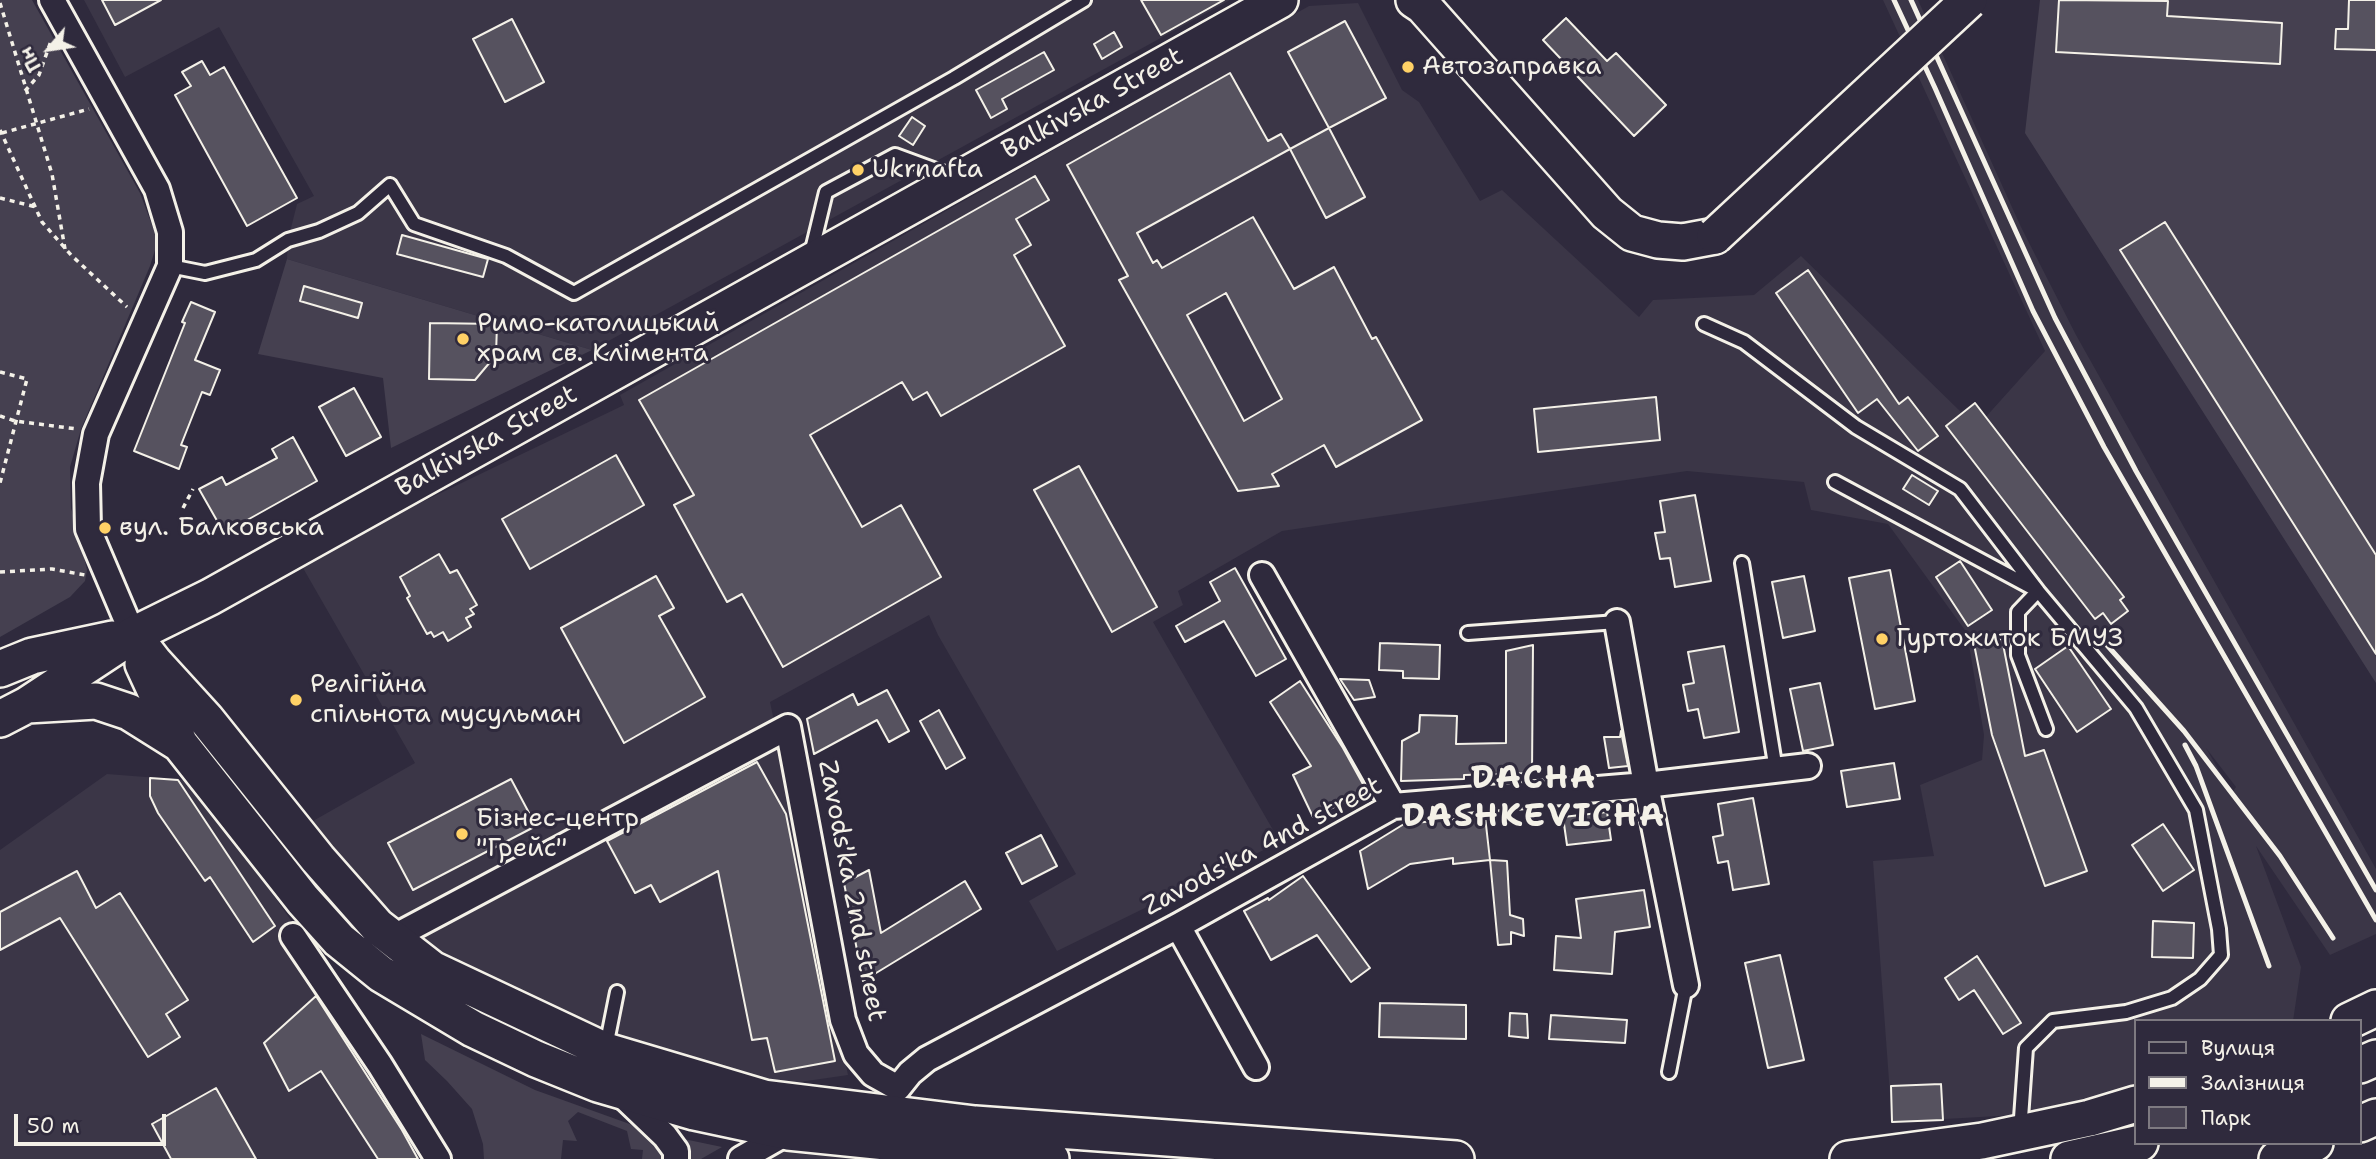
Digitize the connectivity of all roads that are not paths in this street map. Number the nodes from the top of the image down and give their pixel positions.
1 (52, 0) edge
2 (1084, 0) edge
3 (1280, 0) edge
4 (1414, 0) edge
5 (1969, 0) edge
6 (959, 179) junction
7 (809, 263) junction
8 (170, 266) junction
9 (1704, 324) dead end
10 (1835, 482) dead end
11 (1742, 563) dead end
12 (1262, 575) dead end
13 (2038, 591) junction
14 (1617, 622) joint
15 (1468, 634) dead end
16 (133, 635) junction
17 (0, 669) edge
18 (13, 712) edge
19 (2046, 729) dead end
20 (180, 744) junction
21 (1808, 766) dead end
22 (1776, 770) junction
23 (1646, 785) junction
24 (1393, 806) junction
25 (1178, 926) junction
26 (293, 936) dead end
27 (392, 938) junction
28 (1686, 985) joint
29 (617, 992) dead end
30 (2376, 1008) edge
31 (2353, 1019) edge
32 (606, 1051) junction
33 (1256, 1067) dead end
34 (1670, 1072) dead end
35 (615, 1089) junction
36 (902, 1102) junction
37 (2134, 1105) edge
38 (788, 1132) junction
39 (2020, 1133) junction
40 (2134, 1144) edge
41 (2310, 1145) edge
42 (438, 1159) edge
43 (676, 1159) edge
44 (741, 1159) edge
45 (1051, 1159) edge
46 (1456, 1159) edge
47 (1848, 1159) edge
48 (2069, 1159) edge
49 (2277, 1159) edge

1 - 8 street
2 - 8 lane
3 - 6 street, Balkivska Street
4 - 5 street, bridge
6 - 7 street, Balkivska Street
6 - 7 lane
7 - 16 street, Balkivska Street
8 - 16 street
9 - 13 lane
10 - 13 lane
11 - 22 lane
12 - 24 street
13 - 19 lane
13 - 39 lane
14 - 15 lane
14 - 23 street
16 - 17 street, Balkivska Street
16 - 18 street, Balkivska Street
16 - 20 street
16 - 27 street
18 - 20 street
20 - 35 street
21 - 22 street, Zavods'ka 4nd street
22 - 23 street, Zavods'ka 4nd street
23 - 24 street, Zavods'ka 4nd street
23 - 28 street
24 - 25 street, Zavods'ka 4nd street
25 - 33 street
25 - 36 street, Zavods'ka 4nd street
26 - 42 street
27 - 32 street
27 - 36 street, Zavods'ka 2nd street
28 - 34 lane
29 - 32 lane
30 - 31 street
32 - 36 street
35 - 38 street
35 - 43 street
36 - 46 street
37 - 39 street
38 - 44 street
38 - 45 street
39 - 47 street
40 - 48 street
41 - 49 street

